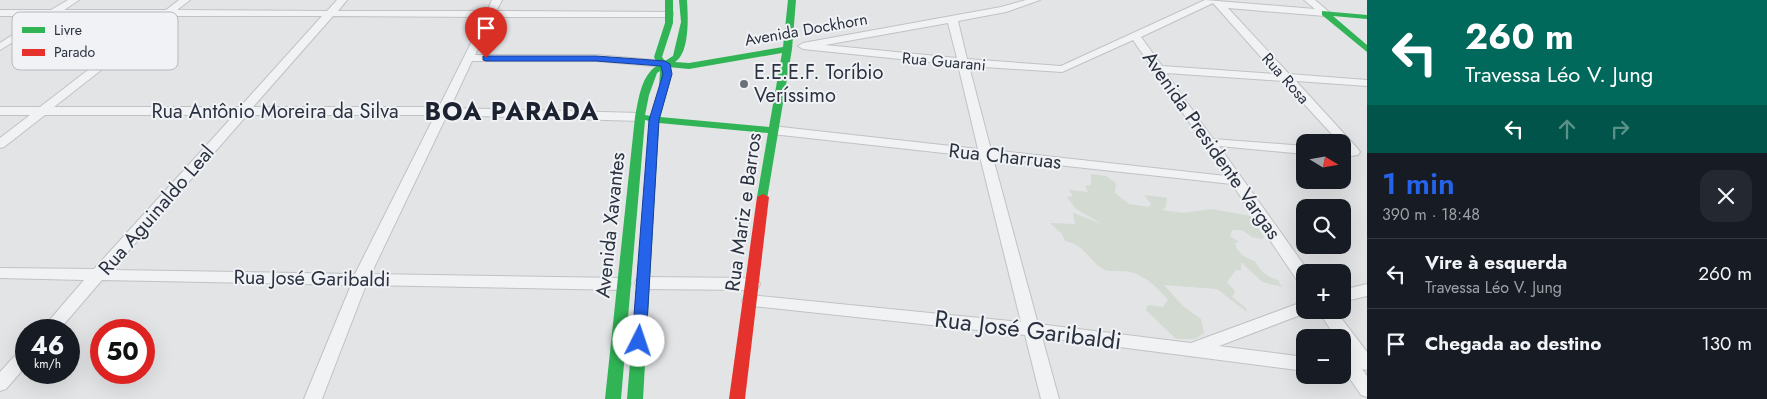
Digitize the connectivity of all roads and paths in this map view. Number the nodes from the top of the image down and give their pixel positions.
1 (74, 0) edge
2 (185, 0) edge
3 (342, 0) edge
4 (497, 0) edge
5 (669, 0) edge
6 (683, 0) edge
7 (792, 0) edge
8 (1035, 0) edge
9 (1309, 0) edge
10 (1216, 2) edge
11 (56, 12) edge
12 (170, 12) edge
13 (330, 13) junction
14 (1325, 13) junction
15 (178, 14) edge
16 (490, 14) junction
17 (670, 14) junction
18 (1367, 17) edge
19 (952, 18) junction
20 (1136, 36) junction
21 (12, 40) edge
22 (803, 46) junction
23 (0, 47) edge
24 (788, 49) junction
25 (1367, 49) edge
26 (677, 57) junction
27 (468, 58) junction
28 (963, 62) junction
29 (665, 64) junction
30 (700, 64) junction
31 (1159, 69) junction
32 (95, 70) edge
33 (1055, 70) joint
34 (1286, 78) junction
35 (1367, 83) edge
36 (0, 111) edge
37 (43, 111) junction
38 (243, 111) junction
39 (444, 111) junction
40 (640, 117) junction
41 (654, 120) junction
42 (772, 130) junction
43 (1337, 134) edge
44 (1210, 142) junction
45 (0, 144) edge
46 (1296, 149) edge
47 (985, 153) junction
48 (1237, 181) junction
49 (1296, 266) edge
50 (0, 274) edge
51 (99, 275) junction
52 (361, 278) junction
53 (643, 283) junction
54 (623, 284) junction
55 (1367, 290) edge
56 (751, 292) junction
57 (1351, 294) edge
58 (1296, 310) edge
59 (59, 319) edge
60 (1332, 319) edge
61 (1032, 329) junction
62 (1190, 350) junction
63 (1296, 363) edge
64 (15, 367) edge
65 (1357, 368) edge
66 (0, 384) edge
67 (1367, 390) edge
68 (313, 399) edge
69 (613, 399) edge
70 (635, 399) edge
71 (737, 399) edge
72 (1050, 399) edge

1 - 11 street
2 - 12 street
3 - 13 street, Rua Aguinaldo Leal
4 - 16 street
5 - 17 main road, Avenida Xavantes
6 - 26 main road
7 - 24 main road, Rua Mariz e Barros
8 - 19 street, Avenida Dockhorn
9 - 14 street
10 - 14 street
10 - 20 street
10 - 34 street, Rua Rosa
13 - 15 street
13 - 16 street
13 - 38 street, Rua Aguinaldo Leal
14 - 18 main road
14 - 25 main road
16 - 17 street
16 - 27 street
17 - 29 main road, Avenida Xavantes
19 - 22 street, Avenida Dockhorn
19 - 28 street
20 - 31 street, Avenida Presidente Vargas
20 - 33 street
21 - 23 street
22 - 24 street, Avenida Dockhorn
22 - 28 street, Rua Guarani
24 - 30 main road, Avenida Dockhorn
24 - 42 main road, Rua Mariz e Barros
26 - 29 main road, Avenida Xavantes
26 - 30 main road, Avenida Dockhorn
27 - 29 street
27 - 39 street
28 - 33 street, Rua Guarani
28 - 47 street
29 - 30 main road, Avenida Dockhorn
29 - 40 main road, Avenida Xavantes
29 - 41 main road, Avenida Xavantes
31 - 34 street
31 - 44 street, Avenida Presidente Vargas
32 - 37 street
34 - 35 street
34 - 43 street, Rua Rosa
36 - 37 street, Rua Antônio Moreira da Silva
37 - 38 street, Rua Antônio Moreira da Silva
37 - 45 street
38 - 39 street, Rua Antônio Moreira da Silva
38 - 51 street, Rua Aguinaldo Leal
39 - 40 street, Rua Antônio Moreira da Silva
39 - 52 street
40 - 41 main road
40 - 54 main road, Avenida Xavantes
41 - 42 main road
41 - 53 main road, Avenida Xavantes
42 - 47 street, Rua Charruas
42 - 56 main road, Rua Mariz e Barros
44 - 46 street
44 - 48 street, Avenida Presidente Vargas
47 - 48 street, Rua Charruas
47 - 61 street
48 - 49 street, Avenida Presidente Vargas
50 - 51 street, Rua José Garibaldi
51 - 52 street, Rua José Garibaldi
51 - 59 street, Rua Aguinaldo Leal
52 - 54 street, Rua José Garibaldi
52 - 68 street
53 - 56 street, Rua José Garibaldi
53 - 70 main road, Avenida Xavantes
54 - 69 main road, Avenida Xavantes
55 - 57 street
56 - 61 street, Rua José Garibaldi
56 - 71 main road, Rua Mariz e Barros
58 - 62 street
60 - 65 street
61 - 62 street, Rua José Garibaldi
61 - 72 street
62 - 63 street, Rua José Garibaldi
64 - 66 street
65 - 67 street

